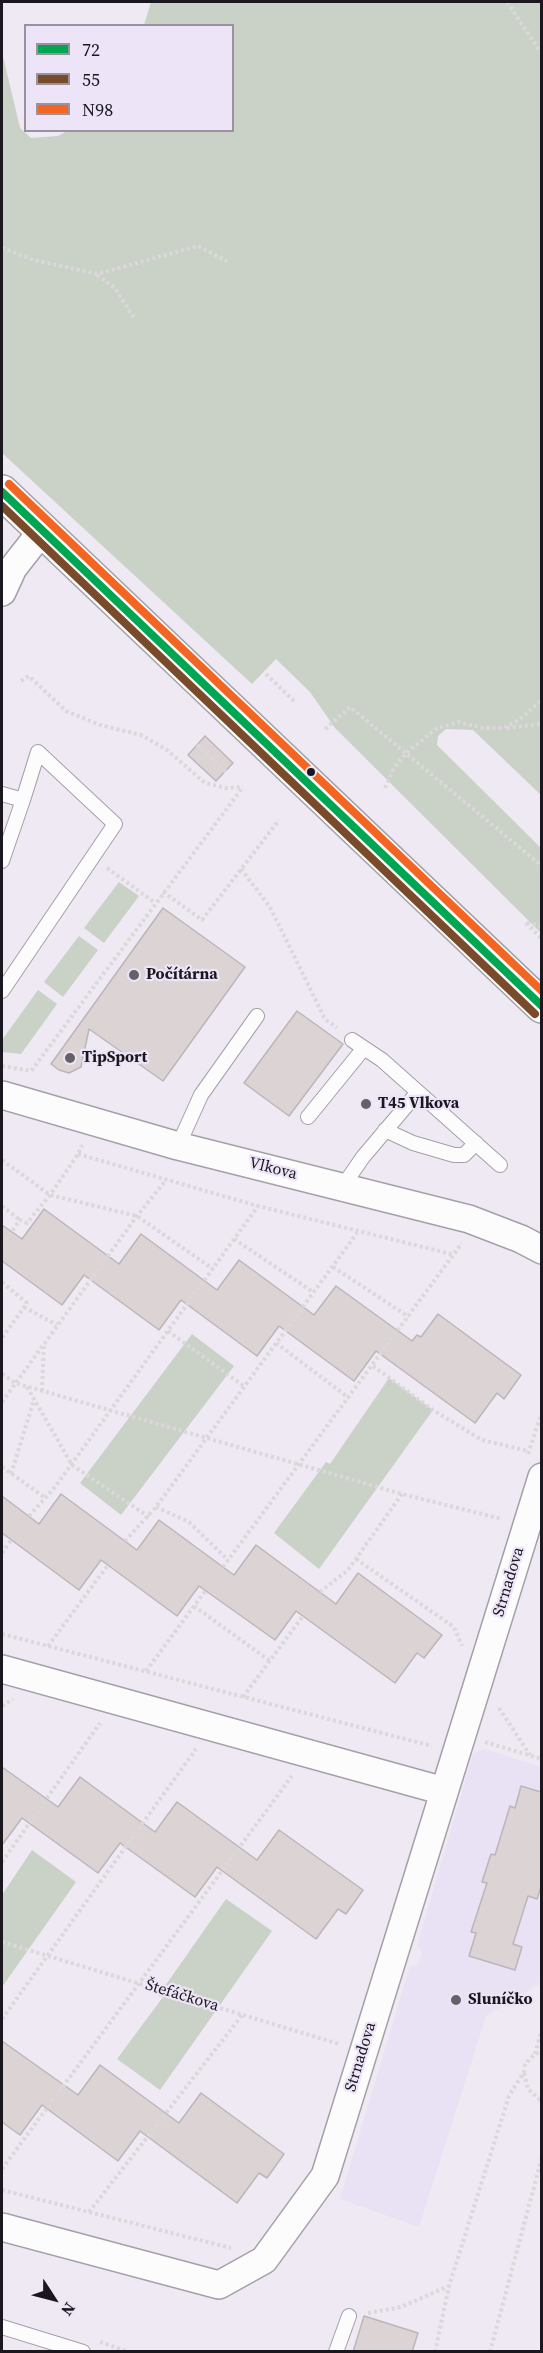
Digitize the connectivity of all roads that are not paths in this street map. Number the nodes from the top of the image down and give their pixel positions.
1 (2, 492) edge
2 (42, 531) junction
3 (2, 592) edge
4 (2, 794) edge
5 (23, 800) junction
6 (2, 861) edge
7 (2, 991) edge
8 (542, 1006) edge
9 (257, 1016) dead end
10 (418, 1092) junction
11 (2, 1095) edge
12 (308, 1117) dead end
13 (385, 1130) junction
14 (476, 1143) junction
15 (178, 1146) junction
16 (500, 1165) dead end
17 (343, 1186) junction
18 (542, 1250) edge
19 (534, 1469) edge
20 (2, 1669) edge
21 (444, 1791) junction
22 (2, 2227) edge
23 (349, 2316) road end
24 (2, 2327) edge
25 (83, 2352) edge
26 (336, 2352) edge

1 - 2 main road
2 - 3 street
2 - 8 main road
4 - 5 lane
5 - 6 lane
5 - 7 lane
9 - 15 lane
10 - 12 lane
10 - 13 lane
10 - 14 lane
11 - 15 street, Vlkova
13 - 14 lane
13 - 17 lane
14 - 16 lane
15 - 17 street, Vlkova
17 - 18 street, Vlkova
19 - 21 street, Strnadova
20 - 21 street
21 - 22 street, Strnadova
23 - 26 lane
24 - 25 lane

